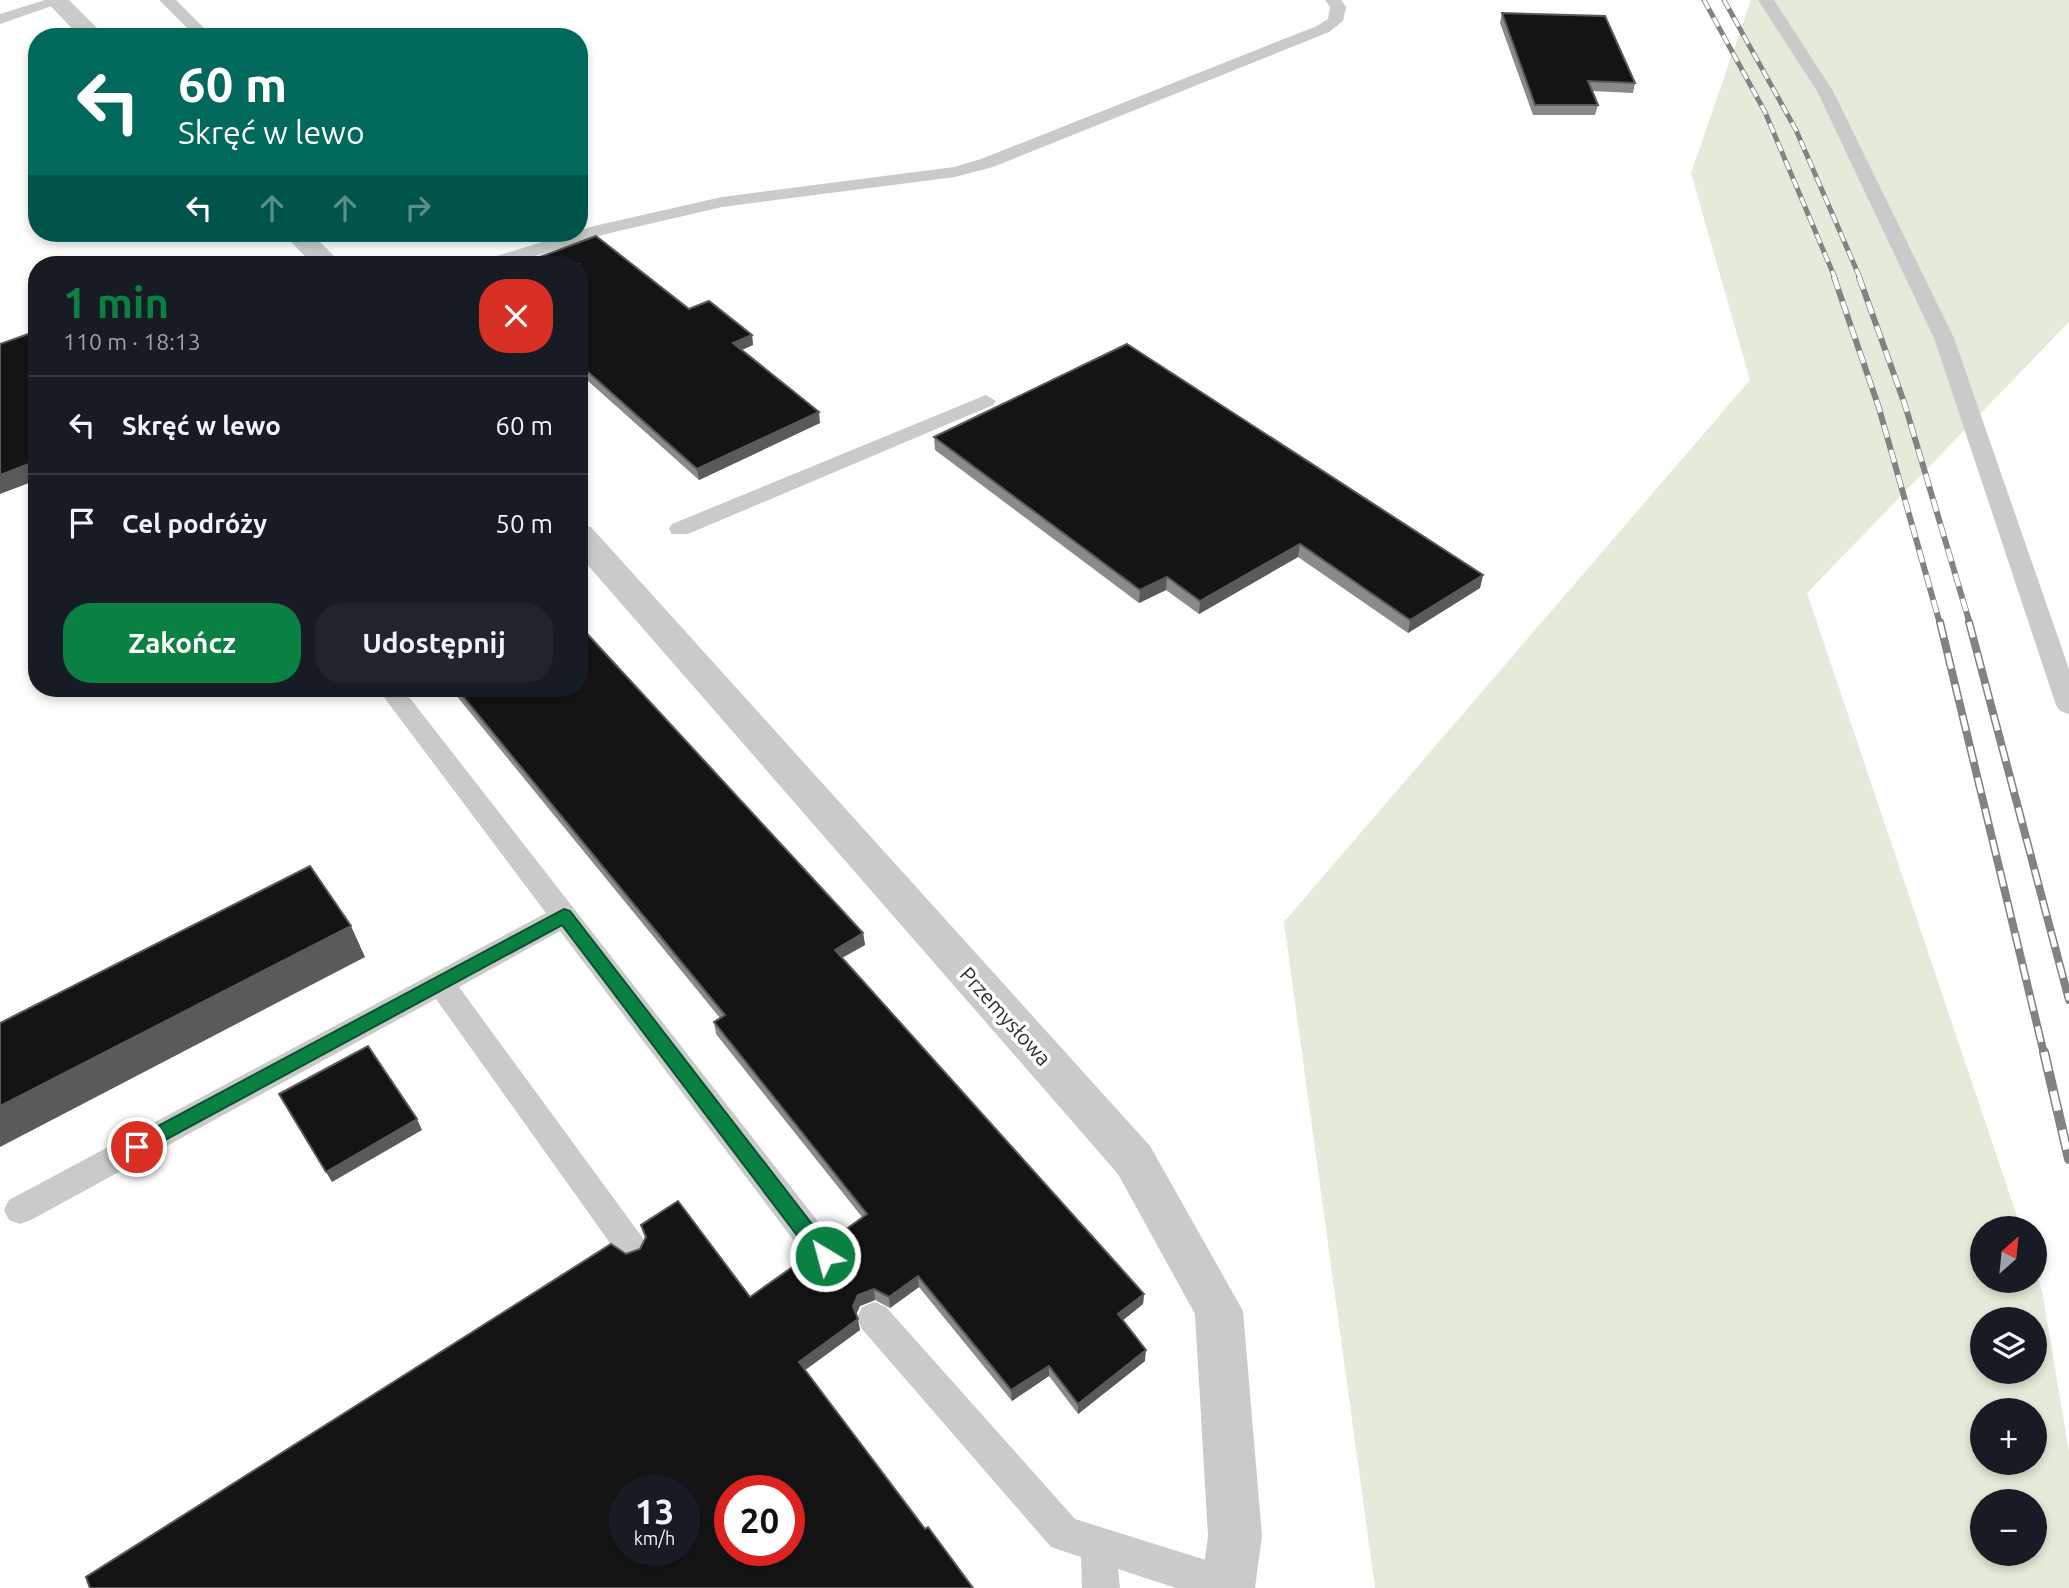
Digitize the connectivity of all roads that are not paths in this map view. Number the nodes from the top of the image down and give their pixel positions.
1 (167, 0) edge
2 (1333, 0) edge
3 (1766, 0) edge
4 (57, 1) edge
5 (0, 19) edge
6 (85, 28) edge
7 (196, 28) edge
8 (588, 234) edge
9 (305, 242) edge
10 (562, 242) edge
11 (320, 256) edge
12 (517, 256) edge
13 (986, 401) dead end
14 (680, 529) dead end
15 (588, 544) edge
16 (396, 697) edge
17 (2069, 705) edge
18 (564, 916) junction
19 (440, 983) junction
20 (20, 1210) dead end
21 (631, 1247) dead end
22 (825, 1256) dead end
23 (874, 1318) dead end
24 (1098, 1544) junction
25 (1228, 1587) edge
26 (1101, 1588) edge

1 - 7 lane
2 - 8 lane
3 - 17 lane
4 - 5 lane
4 - 6 street
9 - 11 street
10 - 12 lane
13 - 14 lane
15 - 25 street, Przemysłowa
16 - 18 lane
18 - 19 lane
18 - 22 lane
19 - 20 lane
19 - 21 lane
23 - 24 lane
24 - 25 lane
24 - 26 lane

